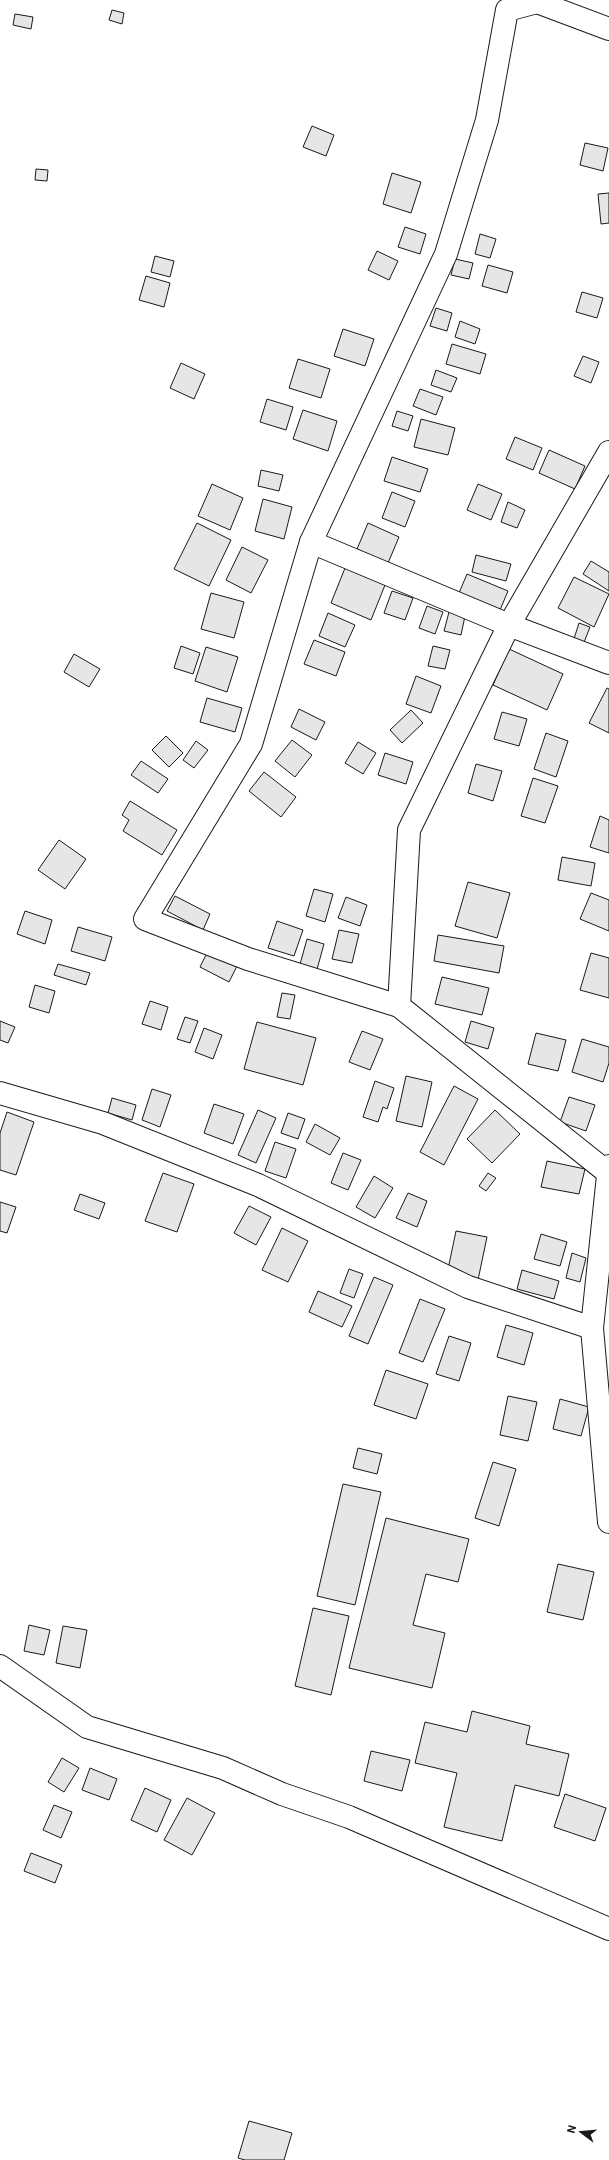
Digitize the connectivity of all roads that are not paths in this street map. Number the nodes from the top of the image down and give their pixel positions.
1 (609, 29) edge
2 (609, 452) edge
3 (311, 542) junction
4 (509, 626) junction
5 (609, 663) edge
6 (399, 1006) junction
7 (0, 1093) edge
8 (608, 1172) edge
9 (592, 1328) junction
10 (609, 1522) edge
11 (0, 1666) edge
12 (609, 1929) edge

1 - 3 street
2 - 4 street
3 - 4 street
3 - 6 street
4 - 5 street
4 - 6 street
6 - 8 street
7 - 9 street
8 - 9 street
9 - 10 street
11 - 12 street

